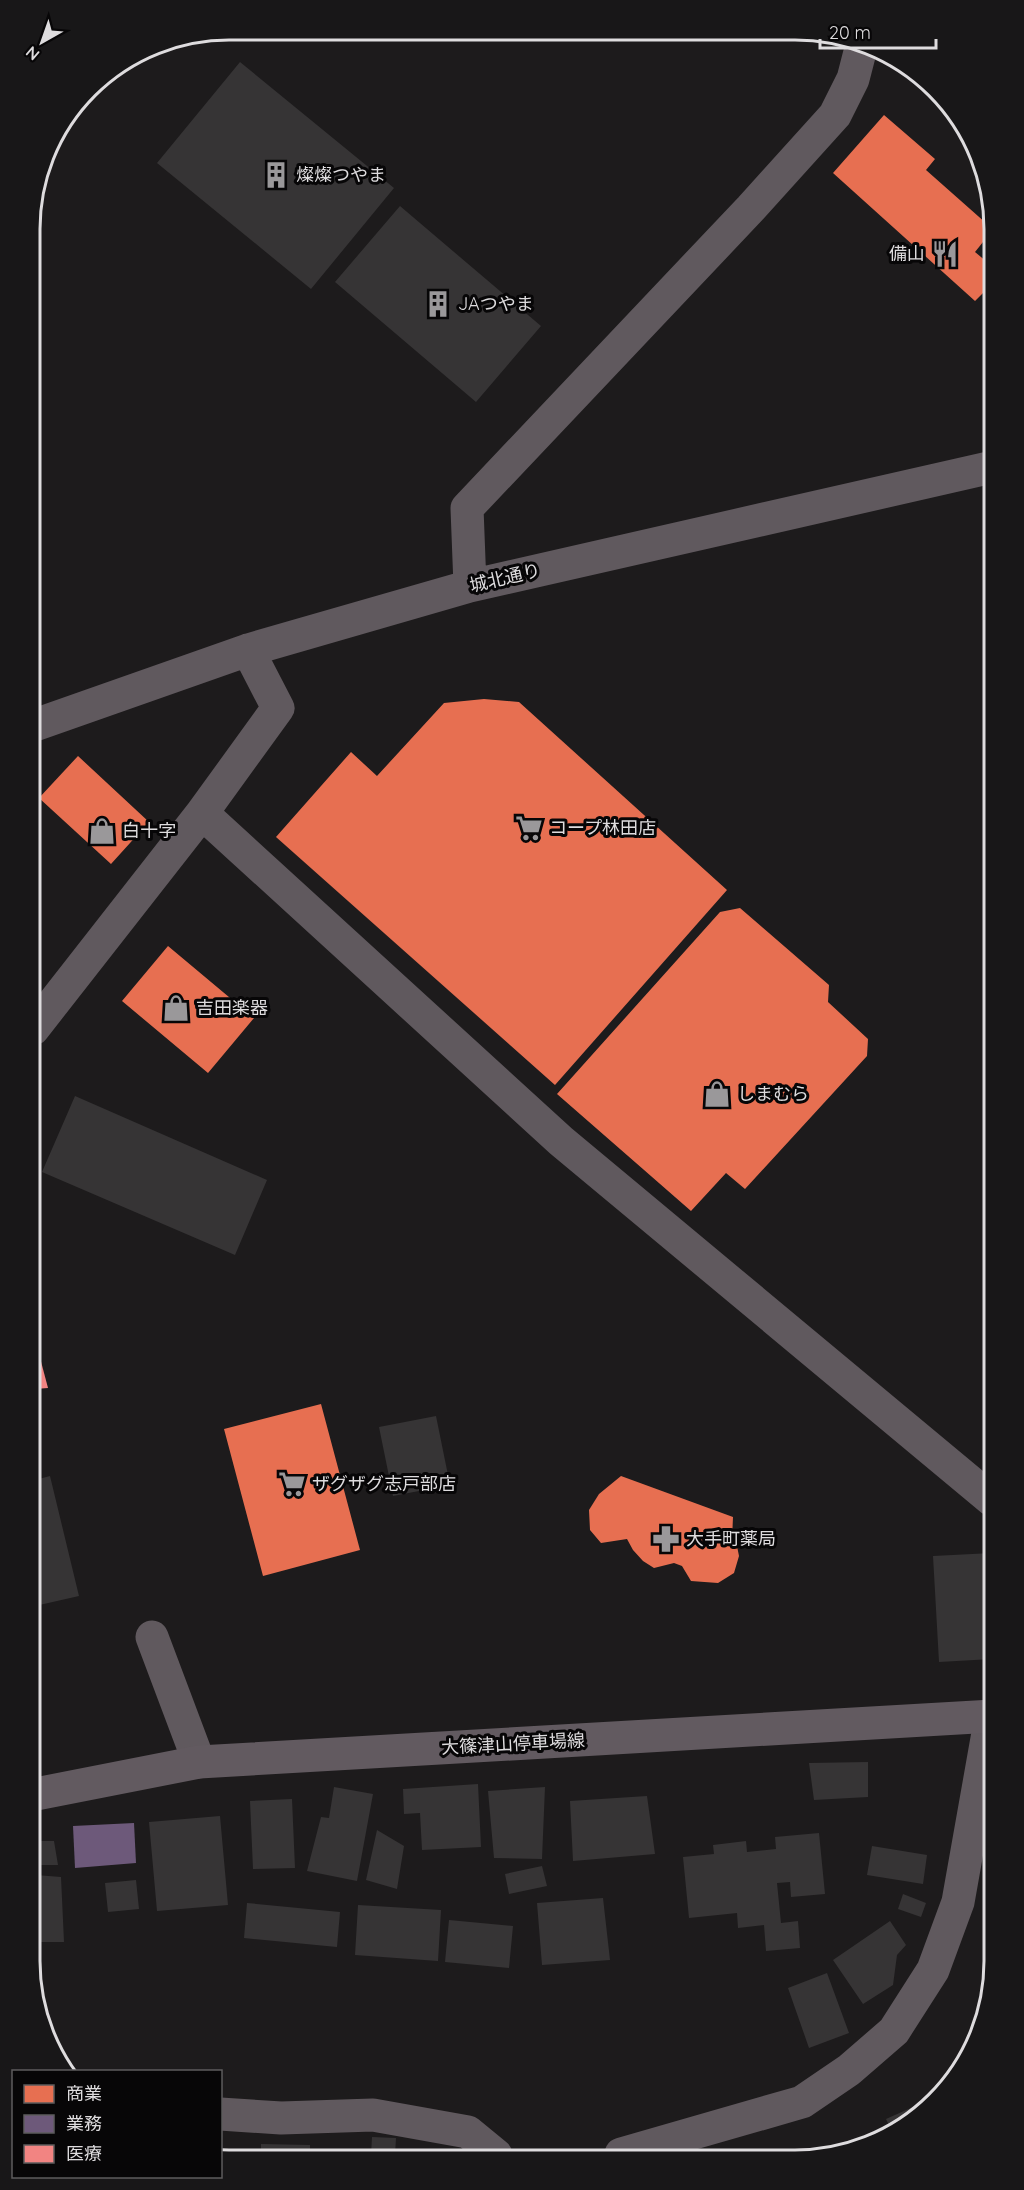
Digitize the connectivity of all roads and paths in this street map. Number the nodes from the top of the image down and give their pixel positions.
1 (860, 53) edge
2 (984, 469) edge
3 (470, 586) junction
4 (248, 650) junction
5 (41, 723) edge
6 (202, 813) junction
7 (41, 1019) edge
8 (983, 1493) edge
9 (152, 1637) dead end
10 (983, 1717) edge
11 (199, 1762) junction
12 (983, 1765) edge
13 (41, 1793) edge
14 (222, 2114) edge
15 (490, 2150) edge
16 (635, 2150) edge

1 - 3 street
2 - 3 street, 城北通り
3 - 4 street, 城北通り
4 - 5 street, 城北通り
4 - 6 street
6 - 7 street
6 - 8 street
9 - 11 street
10 - 11 main road, 大篠津山停車場線
11 - 13 main road, 大篠津山停車場線
12 - 16 street
14 - 15 street

